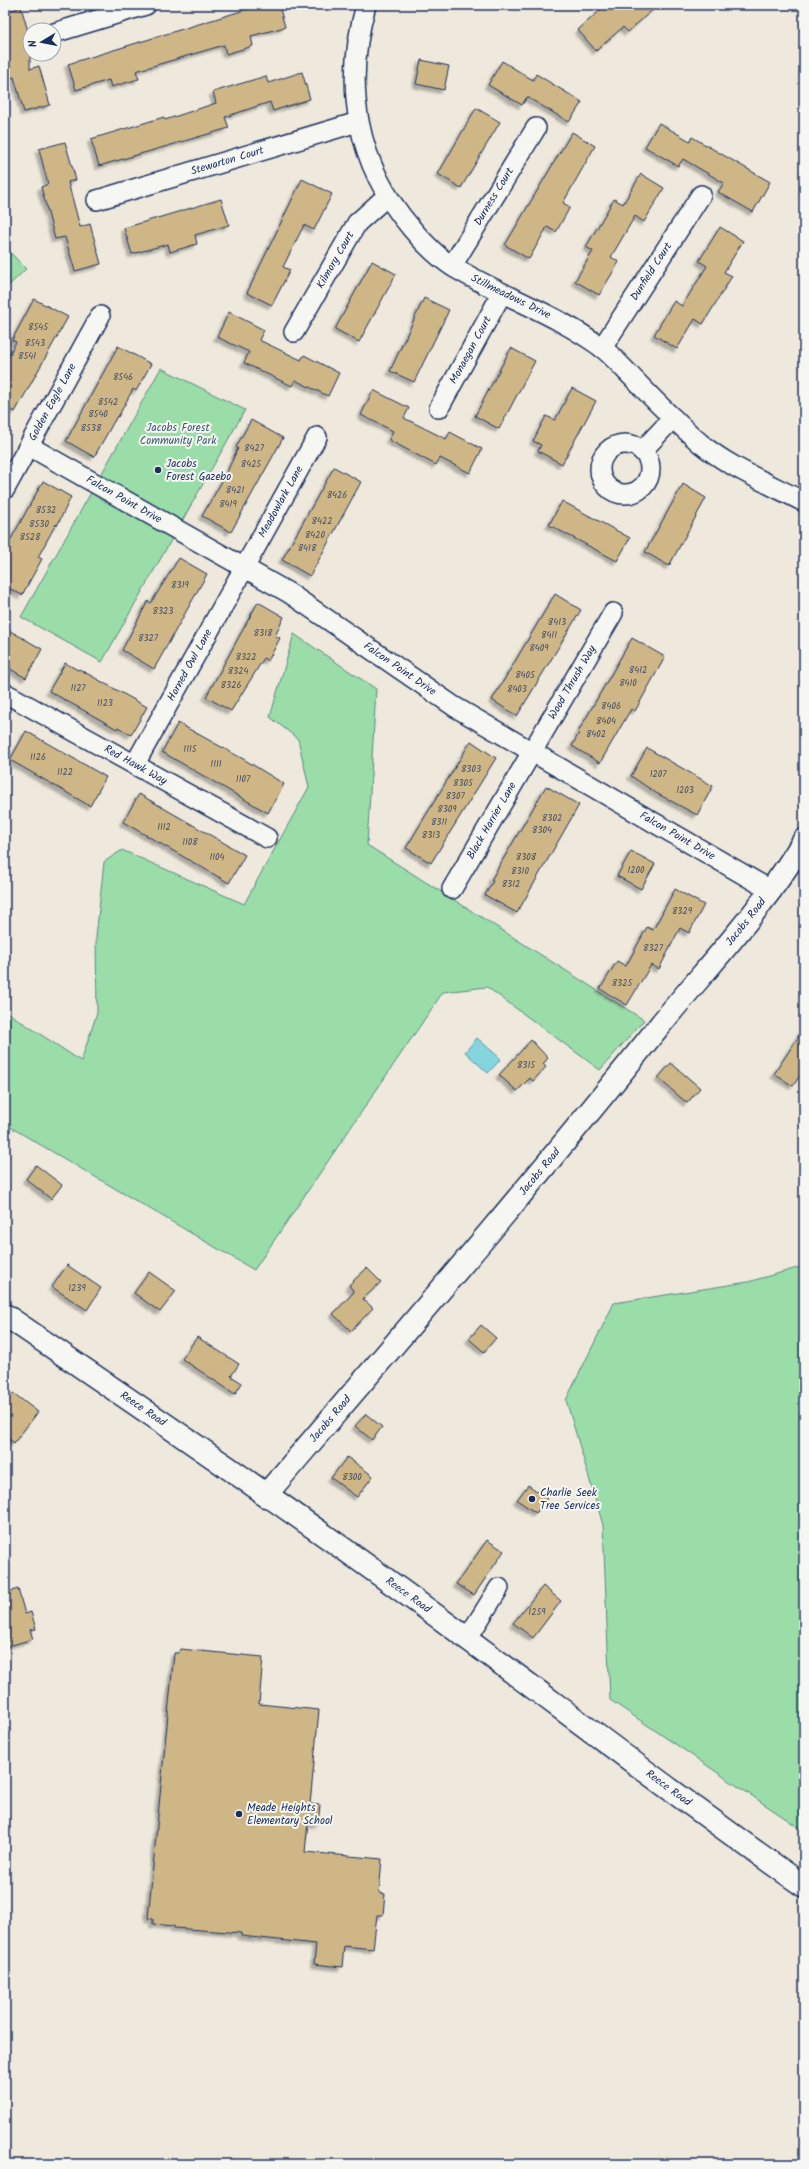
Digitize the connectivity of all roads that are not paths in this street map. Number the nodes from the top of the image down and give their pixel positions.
1 (146, 5) edge
2 (366, 5) edge
3 (62, 31) edge
4 (358, 122) junction
5 (536, 128) dead end
6 (700, 195) dead end
7 (387, 196) junction
8 (97, 200) dead end
9 (452, 266) junction
10 (502, 292) junction
11 (100, 316) dead end
12 (294, 332) dead end
13 (602, 348) junction
14 (439, 408) dead end
15 (673, 418) junction
16 (317, 437) dead end
17 (29, 446) junction
18 (642, 451) dead end
19 (5, 489) edge
20 (804, 502) edge
21 (244, 567) junction
22 (613, 613) dead end
23 (5, 693) edge
24 (533, 753) junction
25 (135, 764) junction
26 (267, 838) dead end
27 (804, 840) edge
28 (452, 889) dead end
29 (772, 890) junction
30 (5, 1315) edge
31 (265, 1496) junction
32 (499, 1588) dead end
33 (467, 1638) junction
34 (804, 1886) edge

1 - 3 street
2 - 4 street, Stillmeadows Drive
4 - 7 street, Stillmeadows Drive
4 - 8 street, Stewarton Court
5 - 9 street, Durness Court
6 - 13 street, Dunfield Court
7 - 9 street, Stillmeadows Drive
7 - 12 street, Kilmory Court
9 - 10 street, Stillmeadows Drive
10 - 13 street, Stillmeadows Drive
10 - 14 street, Monaegan Court
11 - 17 street, Golden Eagle Lane
13 - 15 street, Stillmeadows Drive
15 - 18 street
15 - 20 street, Stillmeadows Drive
16 - 21 street, Meadowlark Lane
17 - 19 street, Golden Eagle Lane
17 - 21 street, Falcon Point Drive
21 - 24 street, Falcon Point Drive
21 - 25 street, Horned Owl Lane
22 - 24 street, Wood Thrush Way
23 - 25 street, Red Hawk Way
24 - 28 street, Black Harrier Lane
24 - 29 street, Falcon Point Drive
25 - 26 street, Red Hawk Way
27 - 29 main road, Jacobs Road
29 - 31 main road, Jacobs Road
30 - 31 main road, Reece Road
31 - 33 main road, Reece Road
32 - 33 street
33 - 34 main road, Reece Road

